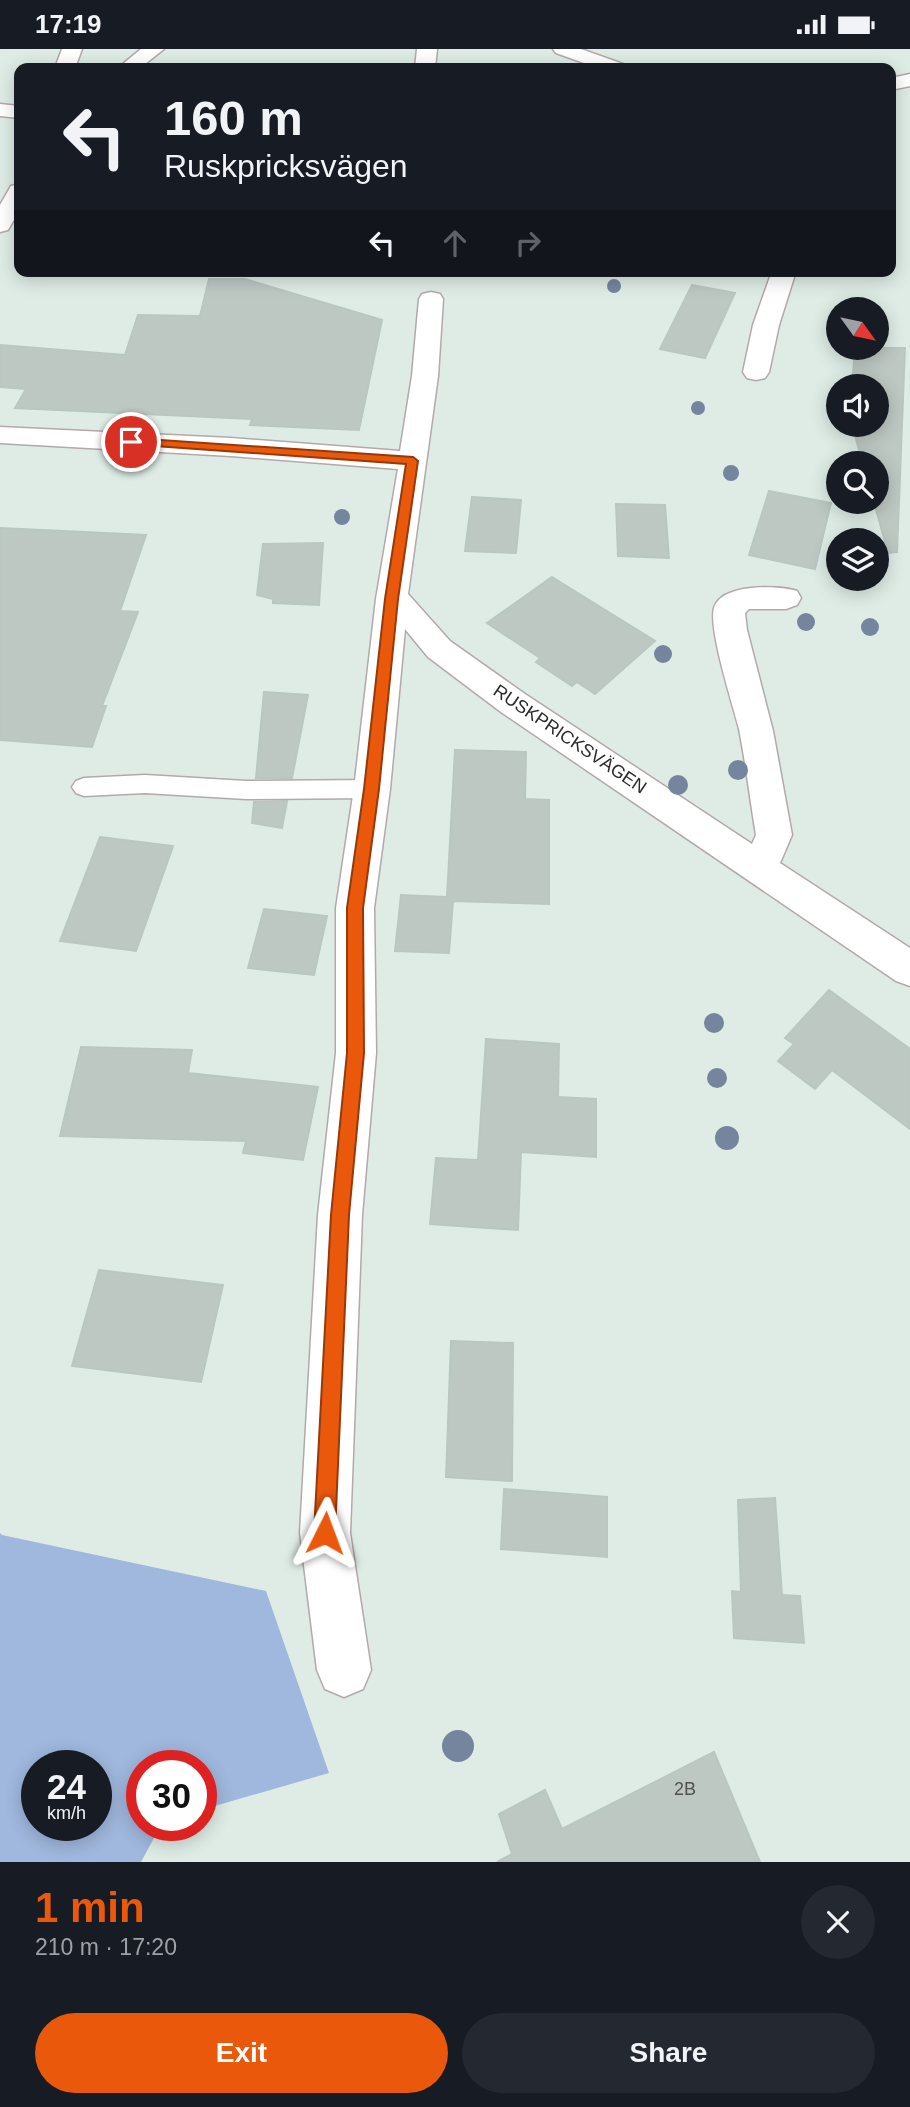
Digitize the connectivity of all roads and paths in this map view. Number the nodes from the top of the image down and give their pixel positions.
1 (153, 49) edge
2 (563, 49) edge
3 (135, 63) edge
4 (602, 63) edge
5 (14, 200) edge
6 (0, 225) edge
7 (782, 277) edge
8 (431, 299) dead end
9 (756, 372) dead end
10 (0, 435) edge
11 (413, 461) junction
12 (786, 598) dead end
13 (392, 599) junction
14 (84, 787) dead end
15 (372, 789) junction
16 (760, 866) junction
17 (910, 969) edge
18 (344, 1670) dead end

1 - 3 street
2 - 4 street
5 - 6 street
7 - 9 street
8 - 11 street
10 - 11 street
11 - 13 street
12 - 16 street
13 - 15 street
13 - 16 street, RUSKPRICKSVÄGEN
14 - 15 lane
15 - 18 street
16 - 17 street, RUSKPRICKSVÄGEN

